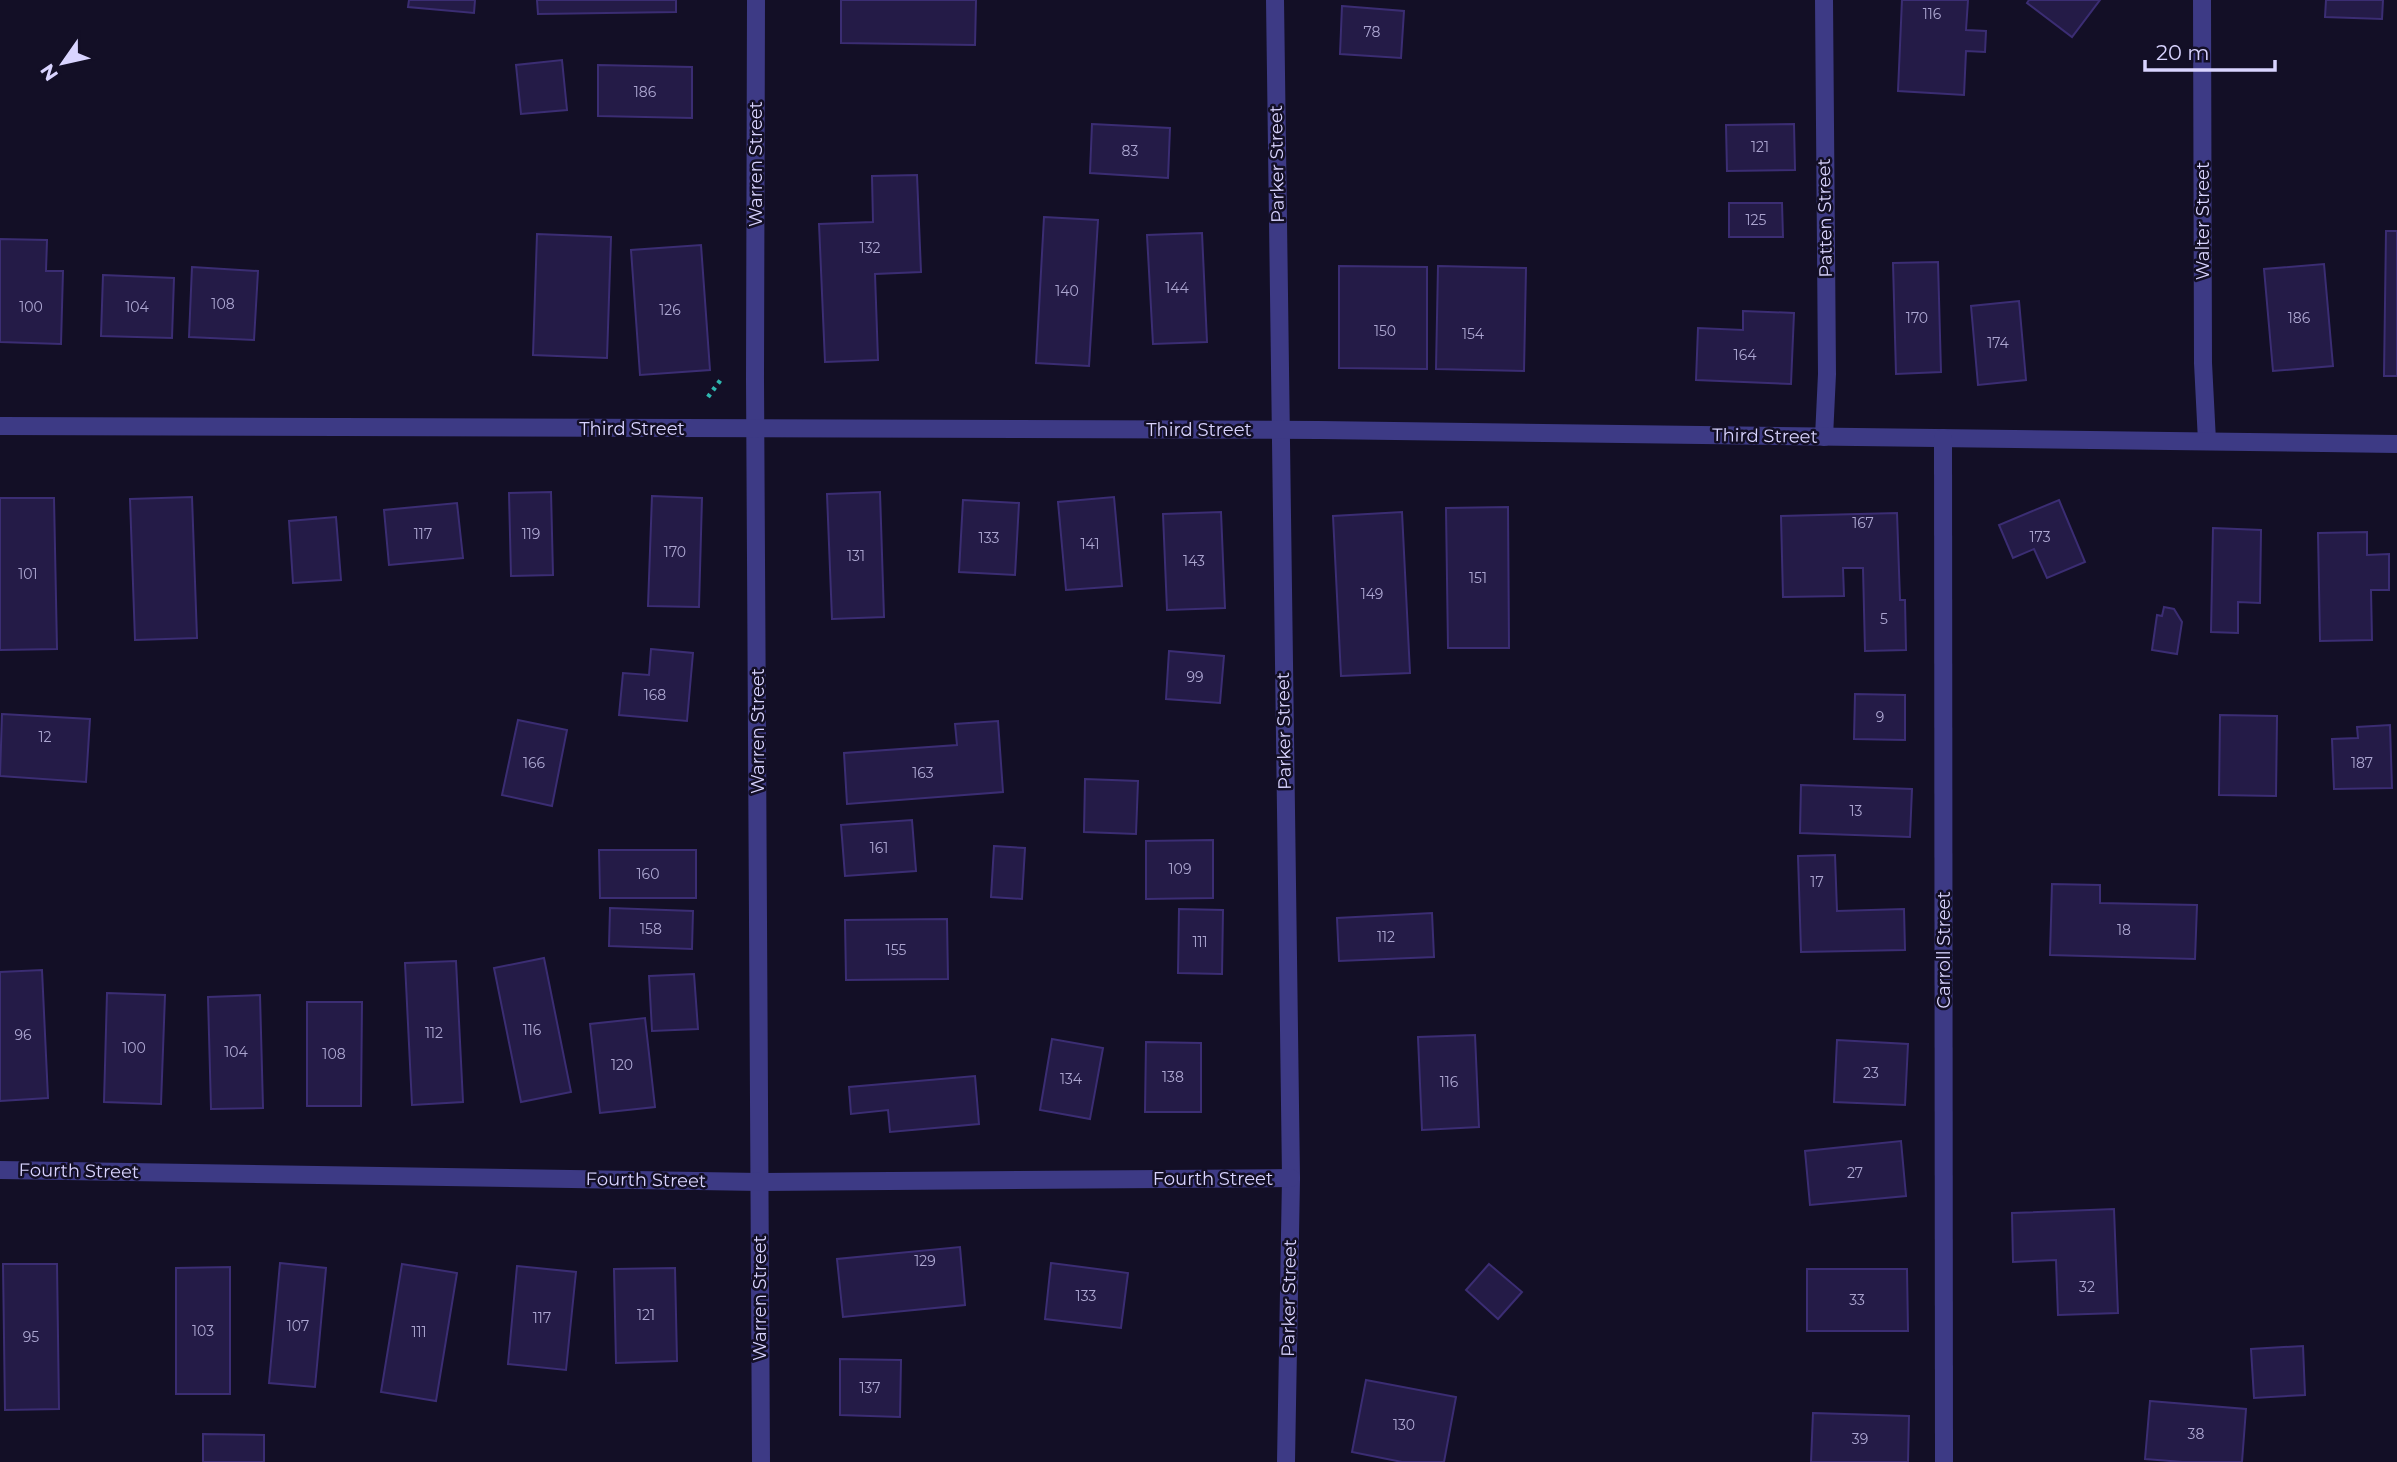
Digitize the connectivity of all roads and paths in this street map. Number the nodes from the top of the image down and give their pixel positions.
1 (756, 0) edge
2 (1275, 0) edge
3 (1824, 0) edge
4 (2202, 0) edge
5 (722, 378) dead end
6 (706, 400) dead end
7 (0, 426) edge
8 (756, 429) junction
9 (1280, 430) junction
10 (1824, 437) junction
11 (1943, 438) junction
12 (2207, 442) junction
13 (2397, 444) edge
14 (0, 1170) edge
15 (1291, 1178) junction
16 (760, 1182) junction
17 (761, 1462) edge
18 (1286, 1462) edge
19 (1944, 1462) edge

1 - 8 street, Warren Street
2 - 9 street, Parker Street
3 - 10 street, Patten Street
4 - 12 street, Walter Street
5 - 6 path
7 - 8 street, Third Street
8 - 9 street, Third Street
8 - 16 street, Warren Street
9 - 10 street, Third Street
9 - 15 street, Parker Street
10 - 11 street, Third Street
11 - 12 street, Third Street
11 - 19 street, Carroll Street
12 - 13 street, Third Street
14 - 16 street, Fourth Street
15 - 16 street, Fourth Street
15 - 18 street, Parker Street
16 - 17 street, Warren Street

